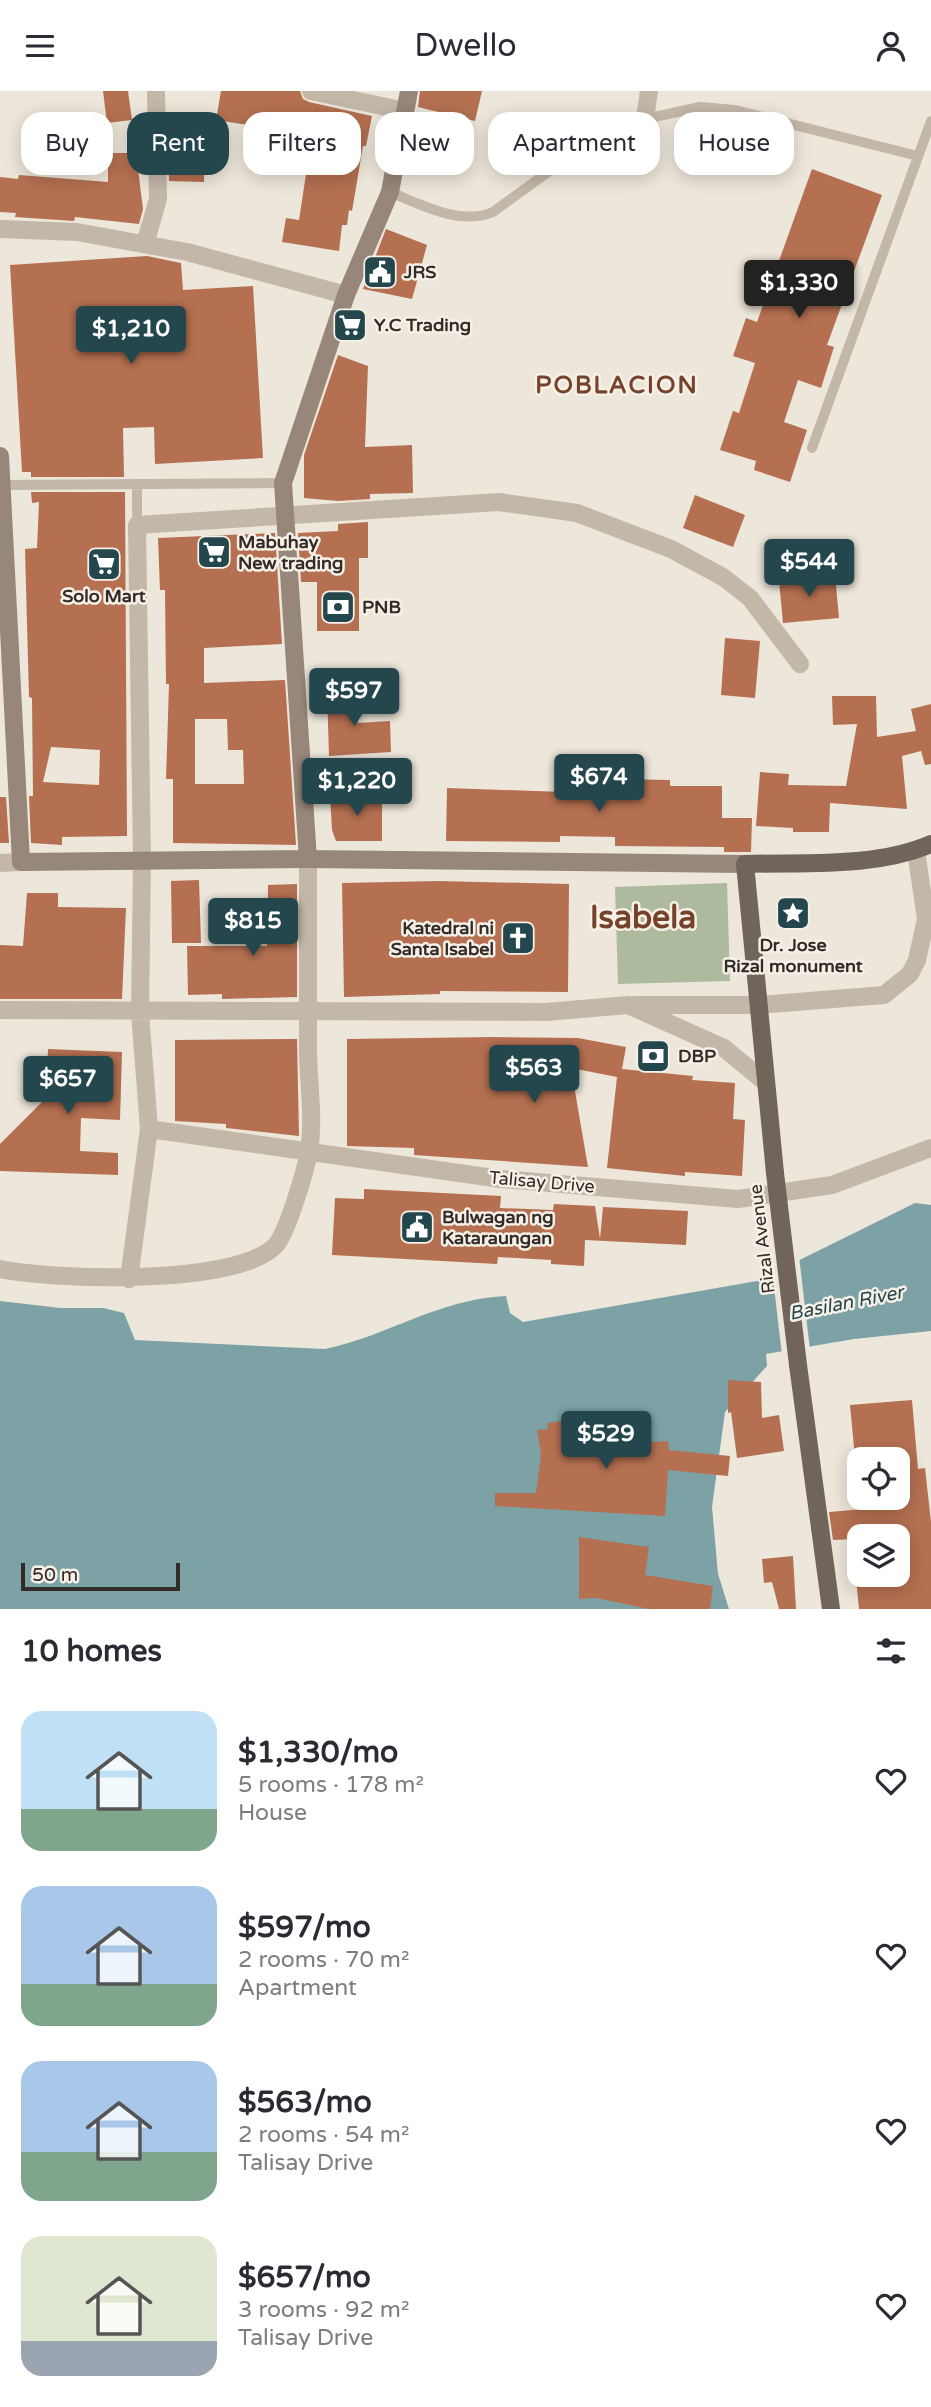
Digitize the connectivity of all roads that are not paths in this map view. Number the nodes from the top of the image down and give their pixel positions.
1 (156, 91) edge
2 (311, 91) edge
3 (410, 91) edge
4 (649, 91) edge
5 (405, 111) junction
6 (646, 112) edge
7 (660, 116) edge
8 (931, 121) edge
9 (918, 156) junction
10 (544, 175) edge
11 (390, 193) junction
12 (0, 229) edge
13 (145, 244) junction
14 (346, 295) junction
15 (812, 447) dead end
16 (0, 456) edge
17 (282, 483) junction
18 (137, 484) junction
19 (4, 485) junction
20 (285, 515) junction
21 (137, 525) junction
22 (800, 664) dead end
23 (924, 848) edge
24 (308, 859) junction
25 (142, 860) junction
26 (20, 862) junction
27 (0, 863) edge
28 (745, 863) junction
29 (924, 956) edge
30 (628, 1005) junction
31 (758, 1005) junction
32 (0, 1010) edge
33 (308, 1010) junction
34 (140, 1013) junction
35 (765, 1081) junction
36 (149, 1129) junction
37 (931, 1148) edge
38 (309, 1151) junction
39 (0, 1269) edge
40 (129, 1279) junction
41 (831, 1609) edge

1 - 13 street
2 - 5 street
3 - 5 street
4 - 6 street
5 - 11 street
7 - 9 lane
8 - 9 lane
9 - 15 lane
10 - 11 lane
11 - 14 street
12 - 13 street
13 - 14 street
14 - 17 street
16 - 19 street
17 - 18 lane
17 - 20 street
18 - 19 lane
18 - 21 lane
19 - 26 street
20 - 21 street
20 - 22 street
20 - 24 street
21 - 25 street
23 - 28 main road
23 - 29 street
24 - 25 street
24 - 28 street
24 - 33 street
25 - 26 street
25 - 34 street
26 - 27 street
28 - 31 main road, Rizal Avenue
29 - 31 street
30 - 31 street
30 - 33 street
30 - 35 street
31 - 35 main road, Rizal Avenue
32 - 34 street
33 - 34 street
33 - 38 street
34 - 36 street
35 - 41 main road, Rizal Avenue, bridge
36 - 38 street, Talisay Drive
36 - 40 street
37 - 38 street, Talisay Drive
38 - 40 street
39 - 40 street

